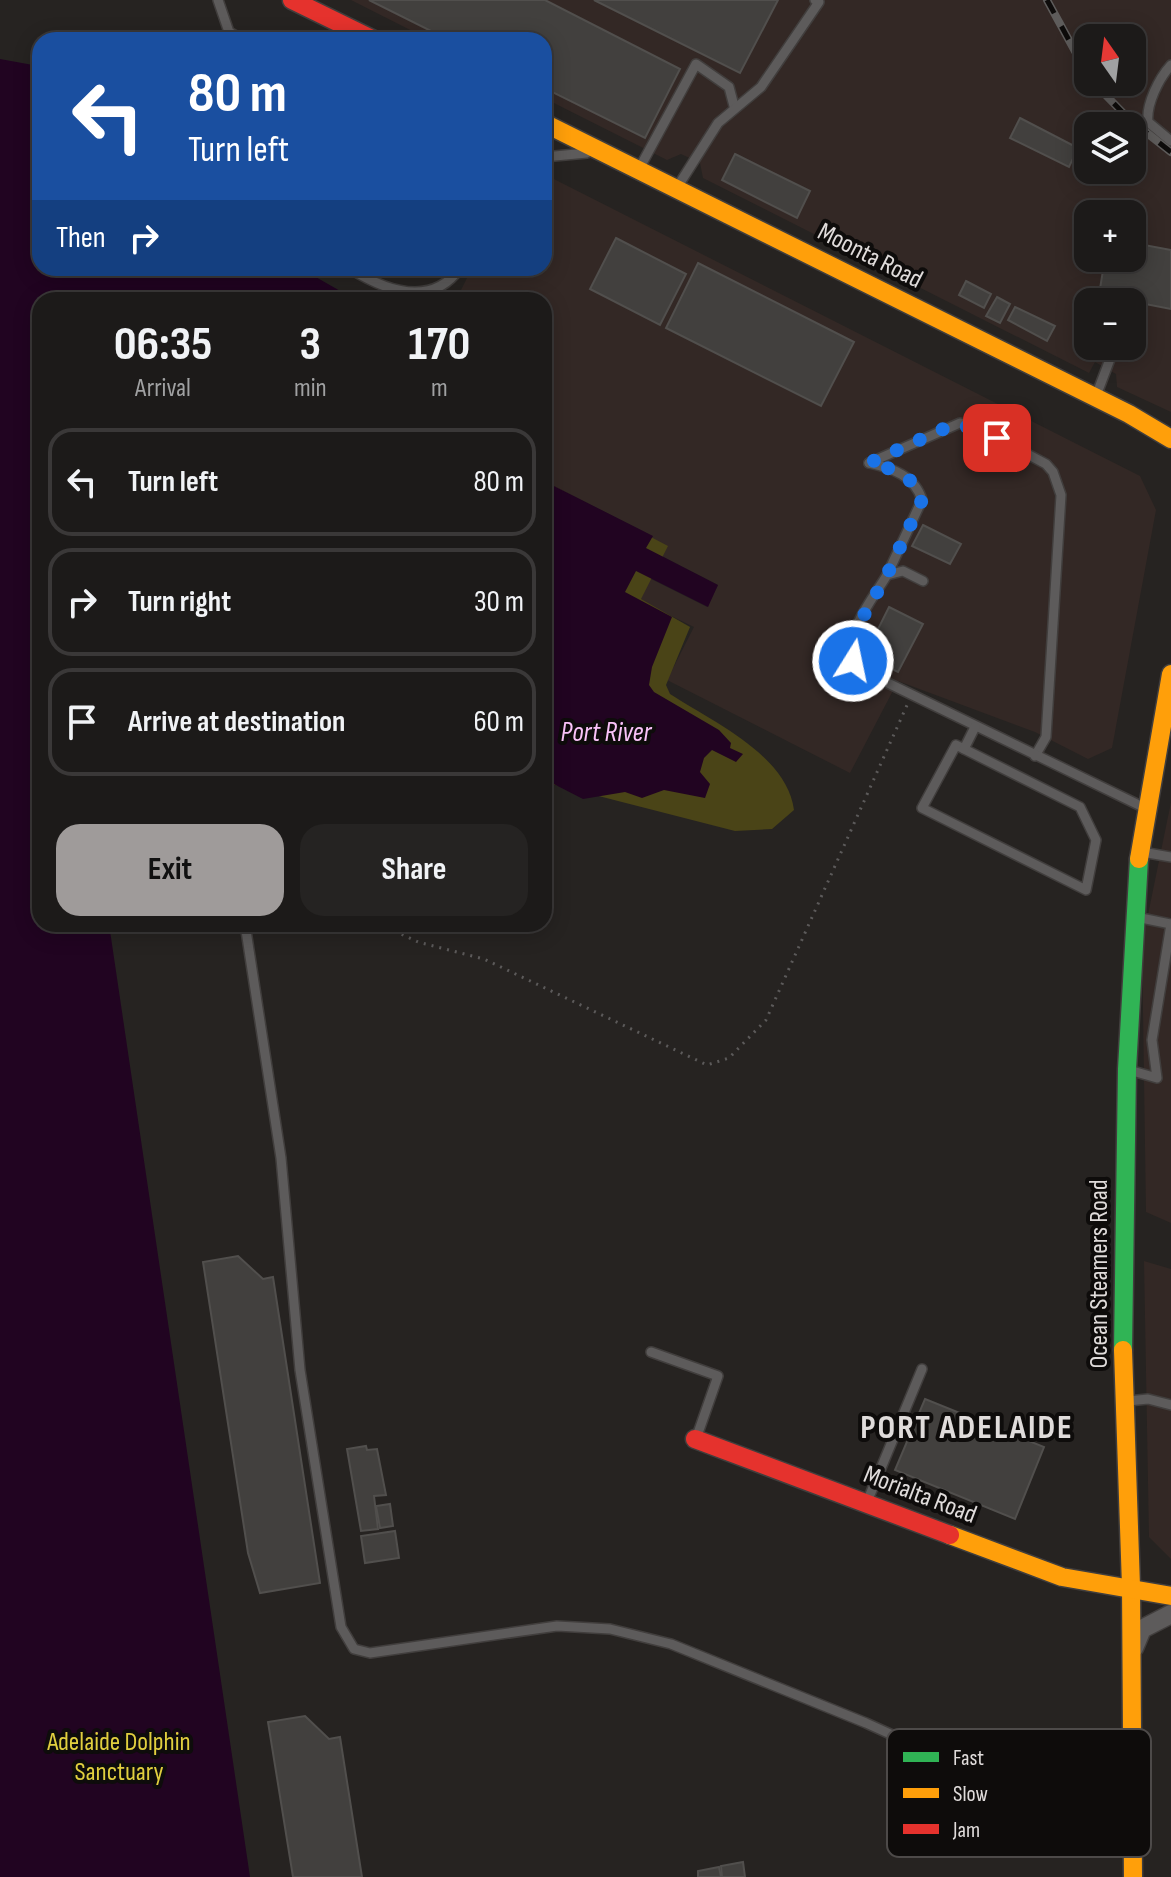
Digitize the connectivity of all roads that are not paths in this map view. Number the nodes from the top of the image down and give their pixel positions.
1 (218, 0) edge
2 (292, 0) edge
3 (815, 0) edge
4 (229, 32) edge
5 (358, 32) edge
6 (1171, 65) edge
7 (734, 106) junction
8 (552, 127) edge
9 (1171, 141) edge
10 (603, 152) junction
11 (552, 156) edge
12 (639, 170) junction
13 (676, 189) junction
14 (362, 276) edge
15 (451, 276) edge
16 (409, 292) edge
17 (423, 292) edge
18 (1110, 360) edge
19 (1095, 398) junction
20 (1171, 439) edge
21 (887, 575) junction
22 (923, 581) dead end
23 (1171, 674) edge
24 (1166, 726) edge
25 (975, 727) junction
26 (1163, 747) edge
27 (964, 749) junction
28 (1035, 756) junction
29 (1146, 808) junction
30 (1139, 851) junction
31 (1171, 857) edge
32 (1133, 917) junction
33 (246, 932) edge
34 (1127, 1069) junction
35 (651, 1352) dead end
36 (922, 1369) dead end
37 (1125, 1402) junction
38 (1171, 1405) edge
39 (695, 1439) joint
40 (867, 1502) junction
41 (1131, 1586) junction
42 (1171, 1596) edge
43 (1171, 1614) edge
44 (1130, 1658) junction
45 (1131, 1729) edge
46 (887, 1733) edge
47 (1132, 1857) edge
48 (1133, 1877) edge

1 - 4 lane
2 - 5 street
3 - 7 lane
6 - 9 lane
7 - 12 lane
7 - 13 lane
8 - 10 street, Moonta Road
10 - 11 lane
10 - 12 street, Moonta Road
12 - 13 street, Moonta Road
13 - 19 street, Moonta Road
14 - 16 lane
15 - 17 lane
18 - 19 lane
19 - 20 street, Moonta Road
21 - 22 lane
21 - 25 lane
21 - 28 lane
23 - 24 street, Ocean Steamers Road
24 - 26 street, Ocean Steamers Road
25 - 27 lane
25 - 28 lane
26 - 29 street, Ocean Steamers Road
27 - 27 lane
28 - 29 lane
29 - 30 street, Ocean Steamers Road
30 - 31 lane
30 - 32 street, Ocean Steamers Road
32 - 34 street, Ocean Steamers Road
32 - 34 lane
33 - 46 lane
34 - 37 street, Ocean Steamers Road
35 - 39 lane
36 - 40 lane
37 - 38 lane
37 - 41 street, Ocean Steamers Road
39 - 40 street, Morialta Road
40 - 41 street, Morialta Road
41 - 42 street, Morialta Road
41 - 44 street, Ocean Steamers Road
43 - 44 street
44 - 45 street, Ocean Steamers Road
47 - 48 street, Ocean Steamers Road

